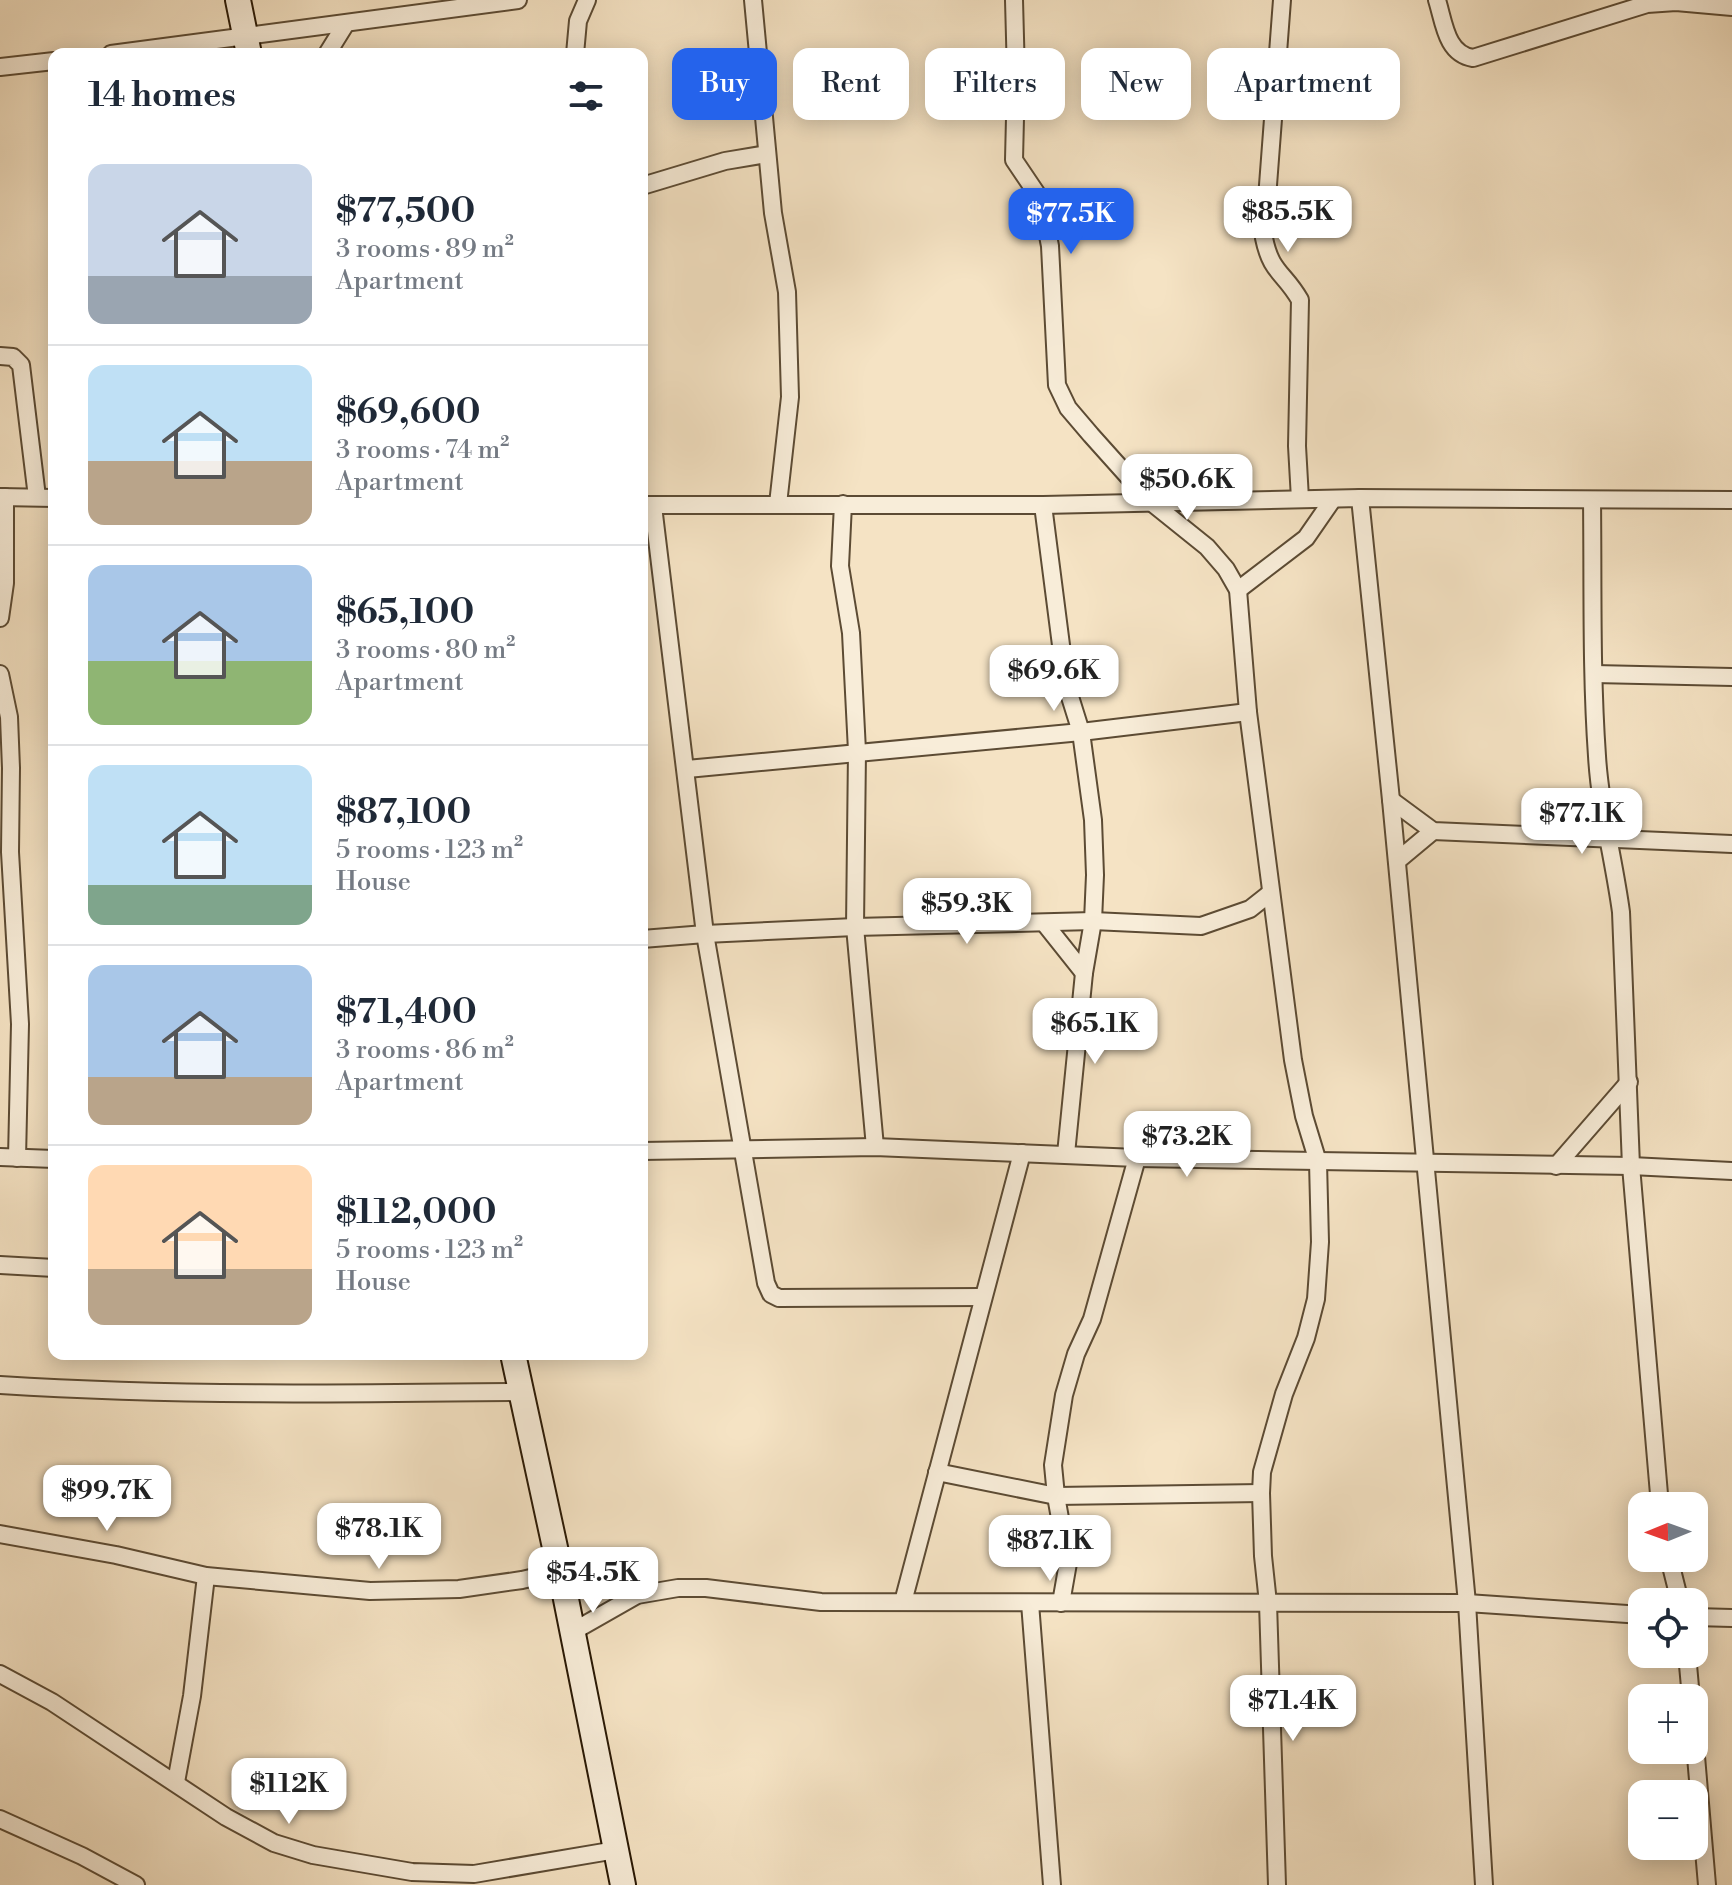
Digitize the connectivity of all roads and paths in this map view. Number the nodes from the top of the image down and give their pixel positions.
1 (238, 0) edge
2 (518, 0) edge
3 (587, 0) edge
4 (753, 0) edge
5 (1014, 0) edge
6 (1282, 0) edge
7 (1437, 0) edge
8 (1732, 7) edge
9 (345, 25) junction
10 (247, 46) edge
11 (213, 48) edge
12 (331, 48) edge
13 (576, 48) edge
14 (48, 62) edge
15 (0, 67) edge
16 (767, 154) junction
17 (648, 184) edge
18 (0, 356) edge
19 (2, 497) edge
20 (45, 498) edge
21 (1360, 498) junction
22 (1300, 499) junction
23 (1333, 499) junction
24 (1592, 500) junction
25 (1732, 500) edge
26 (1151, 502) junction
27 (778, 504) junction
28 (843, 504) junction
29 (1043, 505) junction
30 (648, 506) edge
31 (648, 513) edge
32 (1238, 590) junction
33 (0, 618) edge
34 (0, 674) edge
35 (1594, 674) junction
36 (1732, 677) edge
37 (1248, 712) junction
38 (1081, 732) junction
39 (857, 751) junction
40 (687, 769) junction
41 (1391, 800) junction
42 (1433, 831) junction
43 (1606, 837) junction
44 (1732, 844) edge
45 (1397, 861) junction
46 (1269, 894) junction
47 (1093, 921) junction
48 (1045, 924) junction
49 (855, 927) junction
50 (705, 934) junction
51 (648, 939) edge
52 (1084, 973) junction
53 (1629, 1082) junction
54 (875, 1147) junction
55 (743, 1148) junction
56 (648, 1151) edge
57 (1022, 1153) junction
58 (1066, 1154) junction
59 (8, 1158) edge
60 (1137, 1158) junction
61 (48, 1159) edge
62 (1318, 1162) junction
63 (1427, 1165) junction
64 (1556, 1166) junction
65 (1631, 1166) junction
66 (1732, 1171) edge
67 (0, 1265) edge
68 (48, 1268) edge
69 (982, 1297) junction
70 (514, 1360) edge
71 (0, 1385) edge
72 (520, 1392) junction
73 (937, 1472) junction
74 (1659, 1492) edge
75 (1261, 1493) junction
76 (1056, 1496) junction
77 (0, 1534) edge
78 (558, 1559) junction
79 (206, 1576) junction
80 (637, 1595) junction
81 (903, 1602) junction
82 (1030, 1603) junction
83 (1061, 1603) junction
84 (1268, 1603) junction
85 (1467, 1603) junction
86 (1628, 1614) edge
87 (1708, 1617) edge
88 (1732, 1618) edge
89 (572, 1632) junction
90 (0, 1674) edge
91 (1697, 1764) edge
92 (176, 1782) junction
93 (0, 1819) edge
94 (616, 1850) junction
95 (136, 1885) edge
96 (623, 1885) edge
97 (1052, 1885) edge
98 (1277, 1885) edge
99 (1484, 1885) edge
100 (1707, 1885) edge

1 - 10 street
2 - 9 street
3 - 13 street
4 - 16 street
5 - 26 street
6 - 22 street
7 - 8 street
9 - 10 street
9 - 12 street
10 - 11 street
14 - 15 street
16 - 17 street
16 - 27 street
18 - 20 street
19 - 20 street
19 - 33 street
21 - 23 street
21 - 24 street
21 - 41 street
22 - 23 street
22 - 26 street
23 - 32 street
24 - 25 street
24 - 35 street
26 - 29 street
26 - 32 street
27 - 28 street
27 - 30 street
28 - 29 street
28 - 39 street
29 - 38 street
31 - 40 street
32 - 37 street
34 - 59 street
35 - 36 street
35 - 43 street
37 - 38 street
37 - 46 street
38 - 39 street
38 - 47 street
39 - 40 street
39 - 49 street
40 - 50 street
41 - 42 street
41 - 45 street
42 - 43 street
42 - 45 street
43 - 44 street
43 - 53 street
45 - 63 street
46 - 47 street
46 - 62 street
47 - 48 street
47 - 52 street
48 - 49 street
48 - 52 street
49 - 50 street
49 - 54 street
50 - 51 street
50 - 55 street
52 - 58 street
53 - 64 street
53 - 65 street
54 - 55 street
54 - 57 street
55 - 56 street
55 - 69 street
57 - 58 street
57 - 69 street
58 - 60 street
59 - 61 street
60 - 62 street
60 - 76 street
62 - 63 street
62 - 75 street
63 - 64 street
63 - 85 street
64 - 65 street
65 - 66 street
65 - 74 street
67 - 68 street
69 - 73 street
70 - 72 street
71 - 72 street
72 - 78 street
73 - 76 street
73 - 81 street
75 - 76 street
75 - 84 street
76 - 83 street
77 - 79 street
78 - 79 street
78 - 80 street
78 - 89 street
79 - 92 street
80 - 81 street
80 - 89 street
81 - 82 street
82 - 83 street
82 - 97 street
83 - 84 street
84 - 85 street
84 - 98 street
85 - 86 street
85 - 99 street
87 - 88 street
89 - 94 street
90 - 92 street
91 - 100 street
92 - 94 street
93 - 95 street
94 - 96 street

